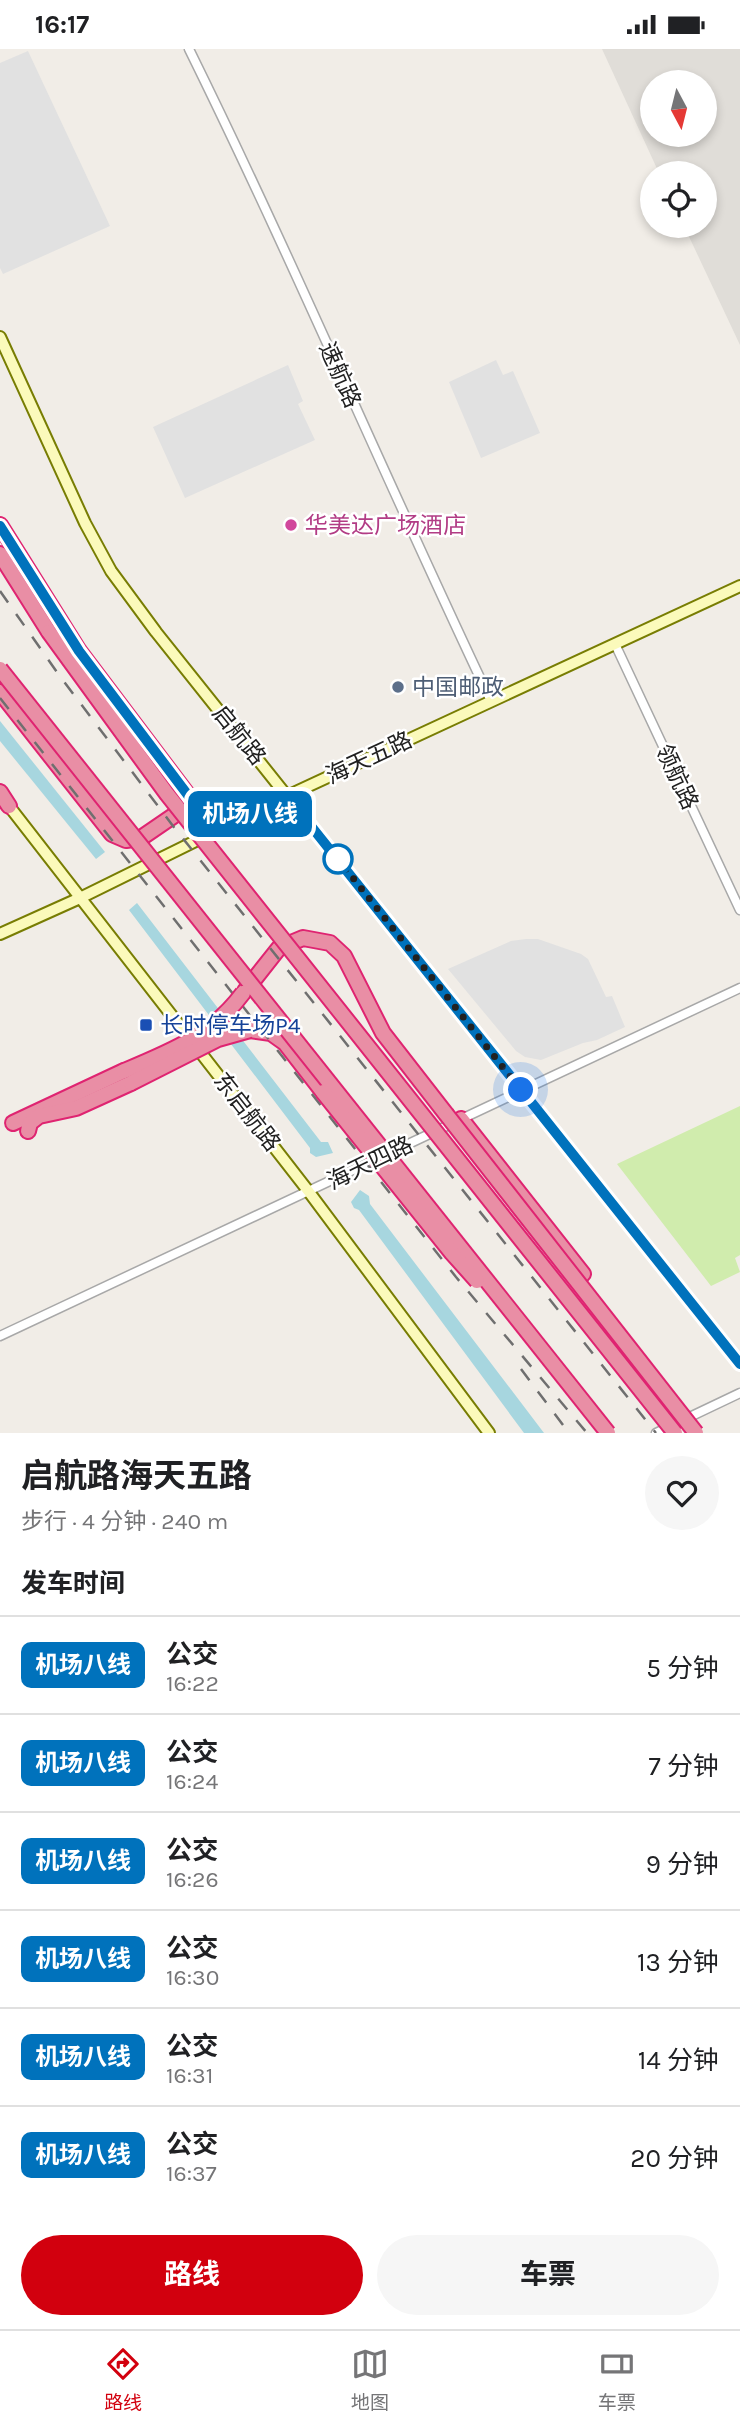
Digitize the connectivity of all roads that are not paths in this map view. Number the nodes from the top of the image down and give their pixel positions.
1 (189, 49) edge
2 (0, 337) edge
3 (0, 525) edge
4 (0, 554) edge
5 (740, 586) edge
6 (615, 644) junction
7 (0, 669) edge
8 (0, 692) edge
9 (491, 701) junction
10 (178, 782) junction
11 (287, 796) junction
12 (3, 798) edge
13 (215, 831) junction
14 (80, 898) junction
15 (740, 910) edge
16 (0, 934) edge
17 (740, 988) edge
18 (128, 1077) junction
19 (521, 1090) junction
20 (461, 1119) junction
21 (13, 1123) dead end
22 (27, 1131) dead end
23 (309, 1192) junction
24 (526, 1329) junction
25 (0, 1336) edge
26 (740, 1364) edge
27 (664, 1391) junction
28 (740, 1393) edge
29 (489, 1433) edge
30 (608, 1433) edge
31 (656, 1433) edge
32 (675, 1433) edge
33 (696, 1433) edge

1 - 9 street, 速航路
2 - 11 street, 启航路
3 - 10 highway
4 - 32 highway, bridge
5 - 6 street, 海天五路
6 - 9 street, 海天五路
6 - 15 street, 领航路
7 - 24 highway, bridge
8 - 10 highway
9 - 11 street, 海天五路
10 - 13 highway
11 - 13 street, 海天五路
11 - 19 street, 启航路
12 - 14 street, 东启航路
13 - 14 street, 海天五路
14 - 16 street, 海天五路
14 - 23 street, 东启航路
17 - 19 street, 海天四路
18 - 21 highway
18 - 22 highway
18 - 24 highway, bridge
18 - 27 highway, bridge
19 - 20 street, 海天四路
19 - 26 street, 启航路
20 - 23 street, 海天四路
20 - 27 highway, bridge
23 - 25 street, 海天四路
23 - 29 street, 东启航路
24 - 30 highway, bridge
27 - 33 highway, bridge
28 - 31 street

